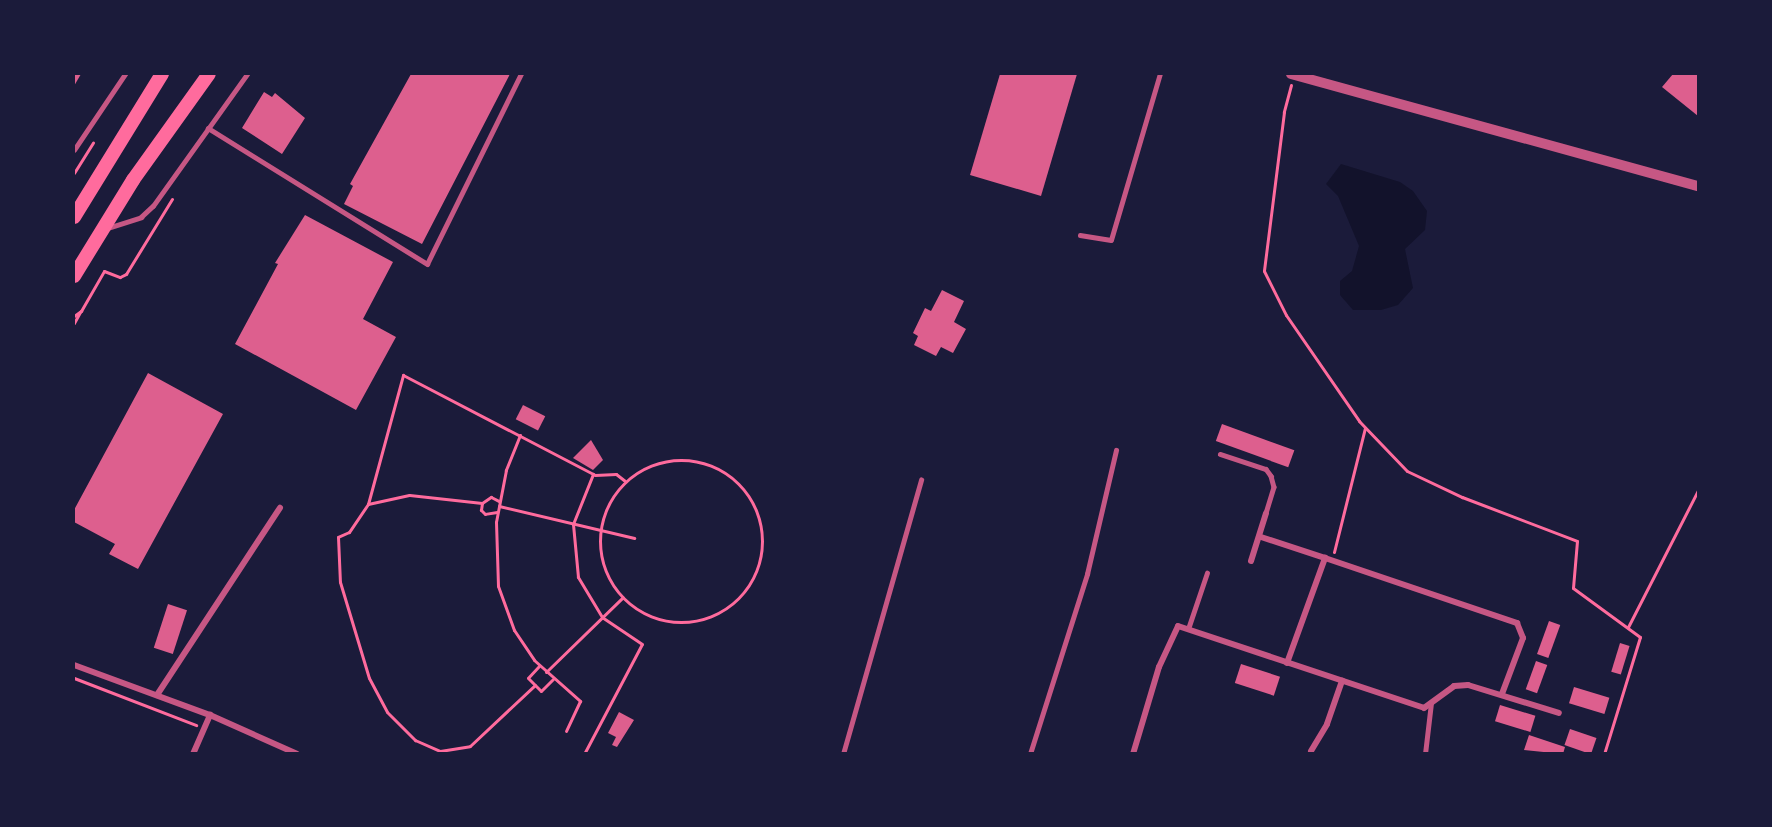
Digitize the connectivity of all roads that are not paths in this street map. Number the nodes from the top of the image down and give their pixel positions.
1 (124, 74) edge
2 (162, 74) edge
3 (209, 74) edge
4 (247, 74) edge
5 (521, 74) edge
6 (1160, 74) edge
7 (1292, 74) edge
8 (208, 128) junction
9 (74, 150) edge
10 (1698, 186) edge
11 (74, 218) edge
12 (101, 231) junction
13 (1080, 235) dead end
14 (74, 276) edge
15 (1116, 450) dead end
16 (1220, 454) dead end
17 (921, 480) dead end
18 (280, 508) dead end
19 (1266, 513) joint
20 (1261, 537) junction
21 (1328, 559) junction
22 (1251, 561) dead end
23 (1207, 573) dead end
24 (1188, 629) junction
25 (1287, 663) junction
26 (74, 665) edge
27 (1342, 681) junction
28 (1502, 694) junction
29 (157, 695) junction
30 (1431, 703) junction
31 (1559, 713) dead end
32 (210, 715) junction
33 (1311, 751) dead end
34 (193, 753) edge
35 (297, 753) edge
36 (843, 753) edge
37 (1030, 753) edge
38 (1133, 753) edge
39 (1425, 753) edge

1 - 9 lane
2 - 11 highway
3 - 12 highway
4 - 8 lane
5 - 8 lane
6 - 13 lane
7 - 10 street
8 - 12 lane
12 - 14 highway
15 - 37 lane
16 - 19 lane
17 - 36 lane
18 - 29 street
19 - 20 street
20 - 21 street
20 - 22 street
21 - 25 street
21 - 28 street
23 - 24 lane
24 - 25 street
24 - 38 street
25 - 27 street
26 - 29 street
27 - 30 street
27 - 33 street
28 - 30 street
28 - 31 street
29 - 32 street
30 - 39 lane
32 - 34 street
32 - 35 street

